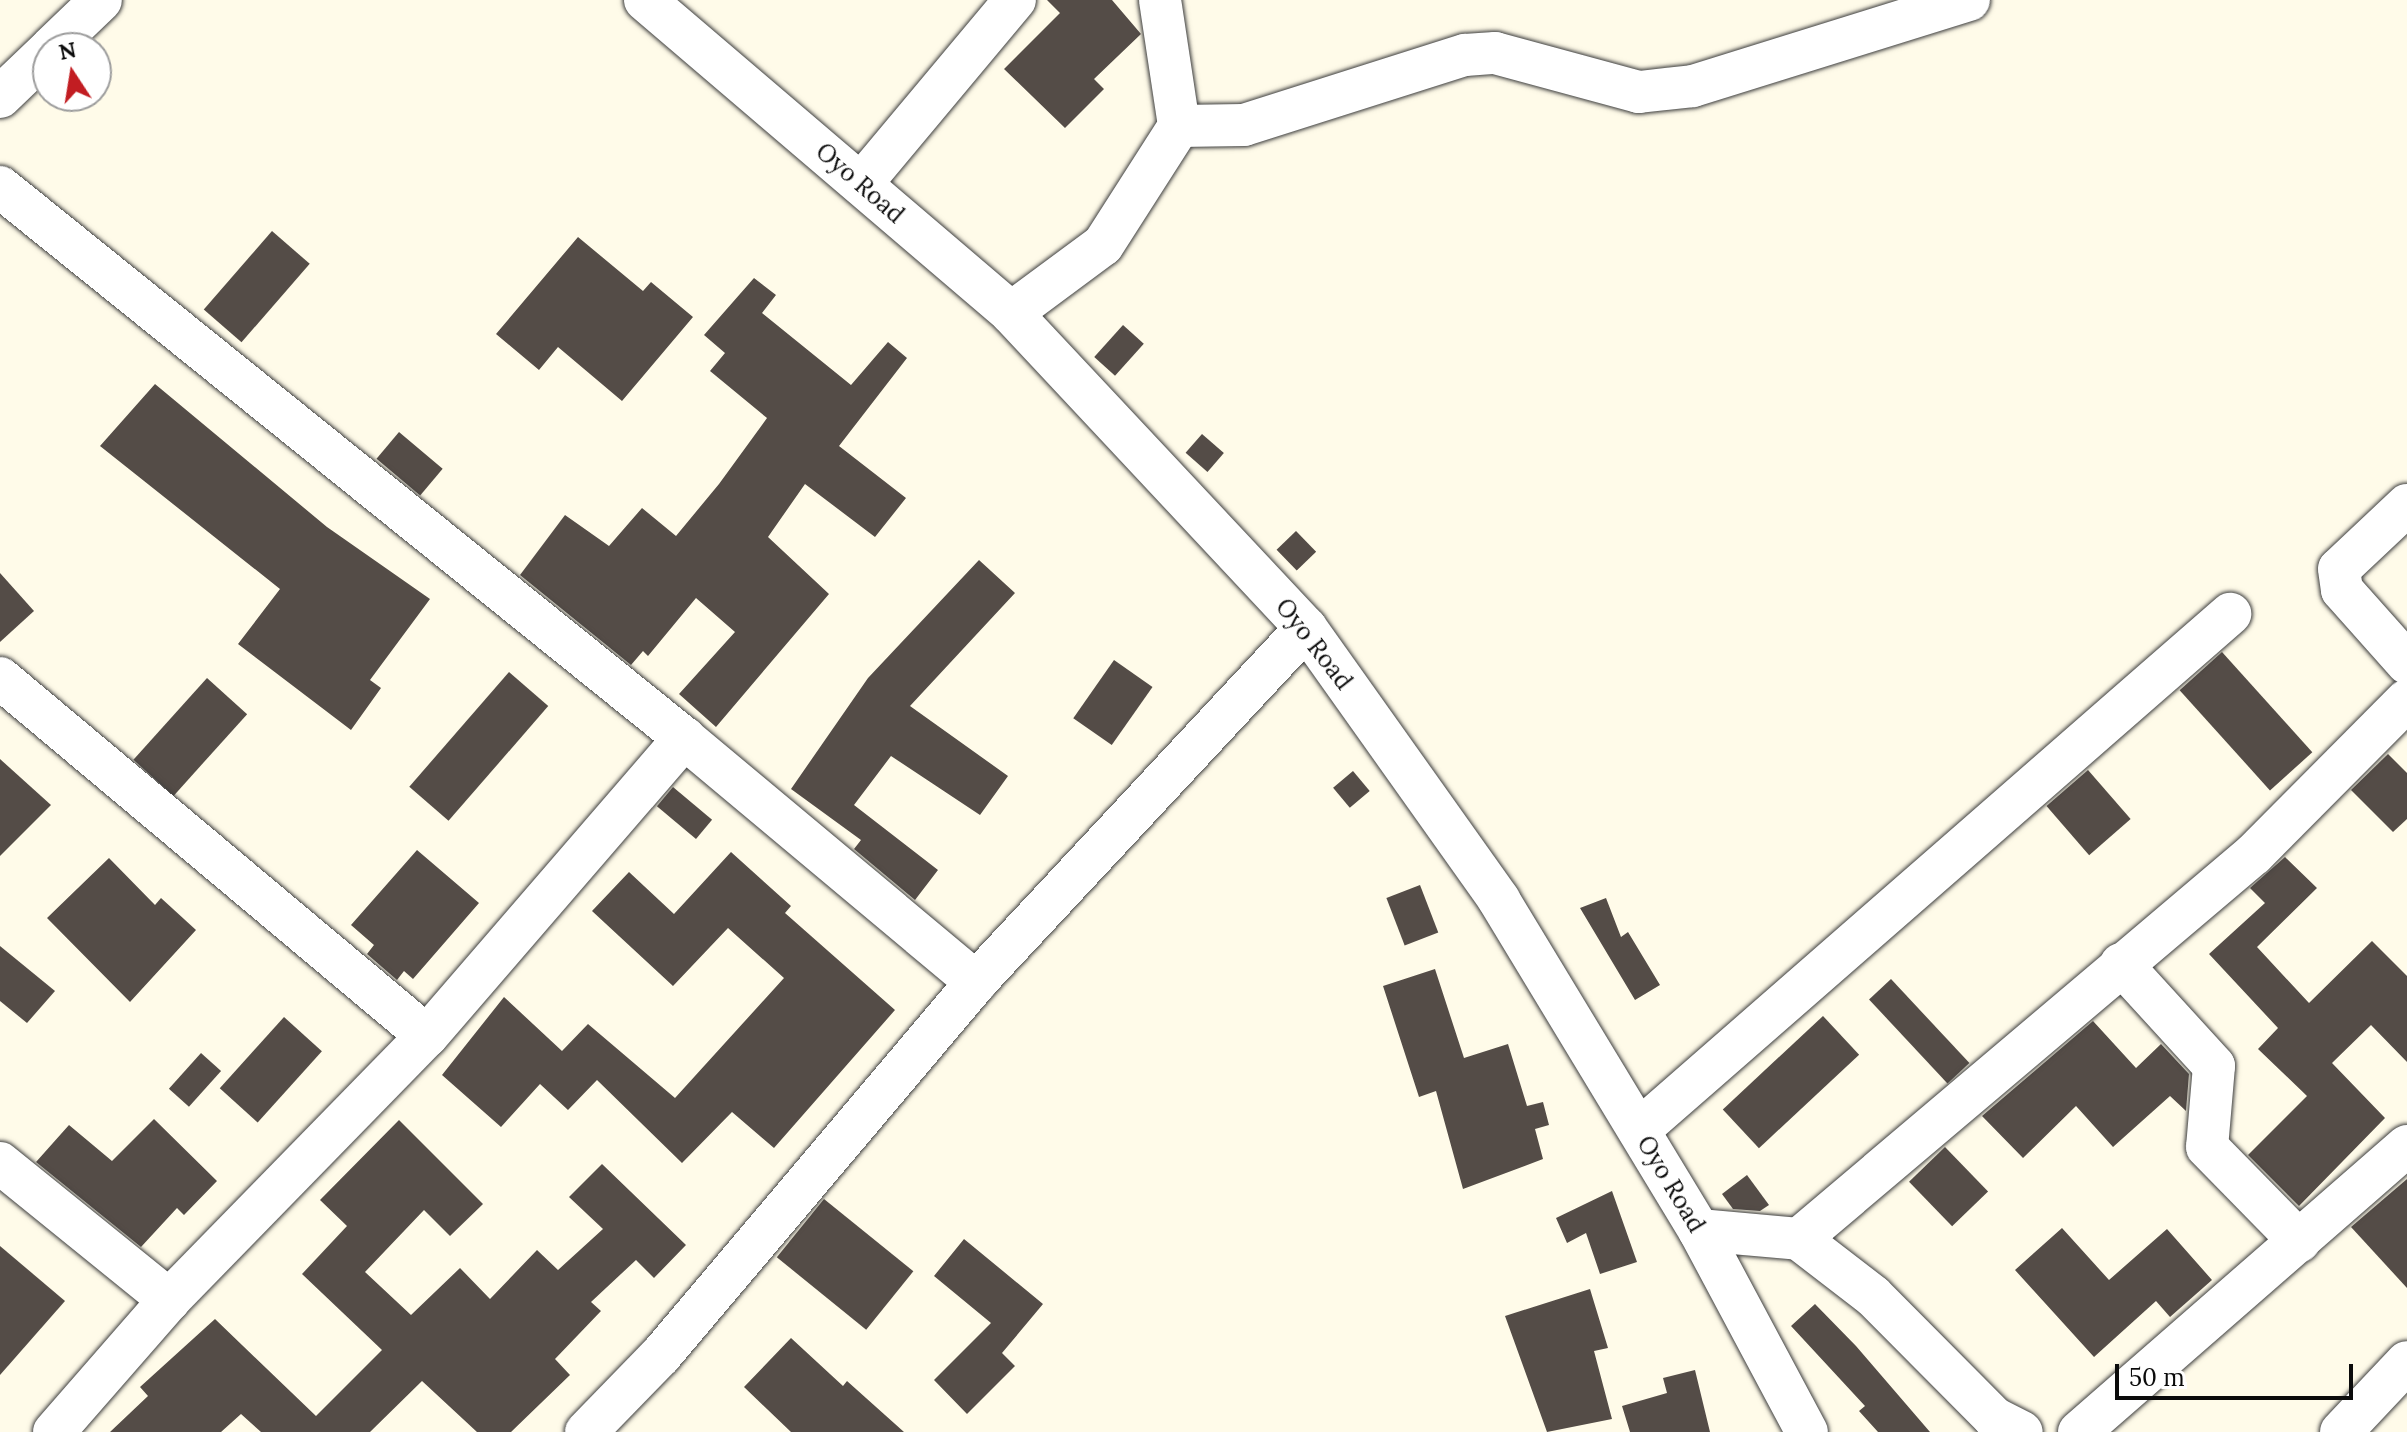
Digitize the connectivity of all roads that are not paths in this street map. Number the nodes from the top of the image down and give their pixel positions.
1 (101, 0) edge
2 (645, 0) edge
3 (1015, 0) edge
4 (1160, 0) edge
5 (1969, 0) edge
6 (68, 32) edge
7 (32, 67) edge
8 (0, 97) edge
9 (1179, 126) junction
10 (861, 184) junction
11 (0, 187) edge
12 (1011, 313) junction
13 (2407, 505) edge
14 (2230, 614) dead end
15 (1306, 628) junction
16 (2407, 663) edge
17 (0, 678) edge
18 (2407, 700) edge
19 (684, 738) junction
20 (2121, 964) junction
21 (976, 982) junction
22 (427, 1036) junction
23 (1639, 1130) junction
24 (2407, 1146) edge
25 (0, 1163) edge
26 (1699, 1230) junction
27 (1799, 1239) junction
28 (2299, 1241) junction
29 (169, 1300) junction
30 (2407, 1362) edge
31 (54, 1432) edge
32 (586, 1432) edge
33 (1807, 1432) edge
34 (2022, 1432) edge
35 (2079, 1432) edge
36 (2341, 1432) edge

1 - 6 street
2 - 10 street, Oyo Road
3 - 10 street
4 - 9 street
5 - 9 street
7 - 8 street
9 - 12 street
10 - 12 street, Oyo Road
11 - 19 street
12 - 15 street, Oyo Road
13 - 16 street
14 - 23 street
15 - 21 street
15 - 23 street, Oyo Road
17 - 22 street
18 - 20 street
19 - 21 street
19 - 22 street
20 - 27 street
20 - 28 street
21 - 32 street
22 - 29 street
23 - 26 street, Oyo Road
24 - 28 street
25 - 29 street
26 - 27 street
26 - 33 street, Oyo Road
27 - 34 street
28 - 35 street
29 - 31 street
30 - 36 street

